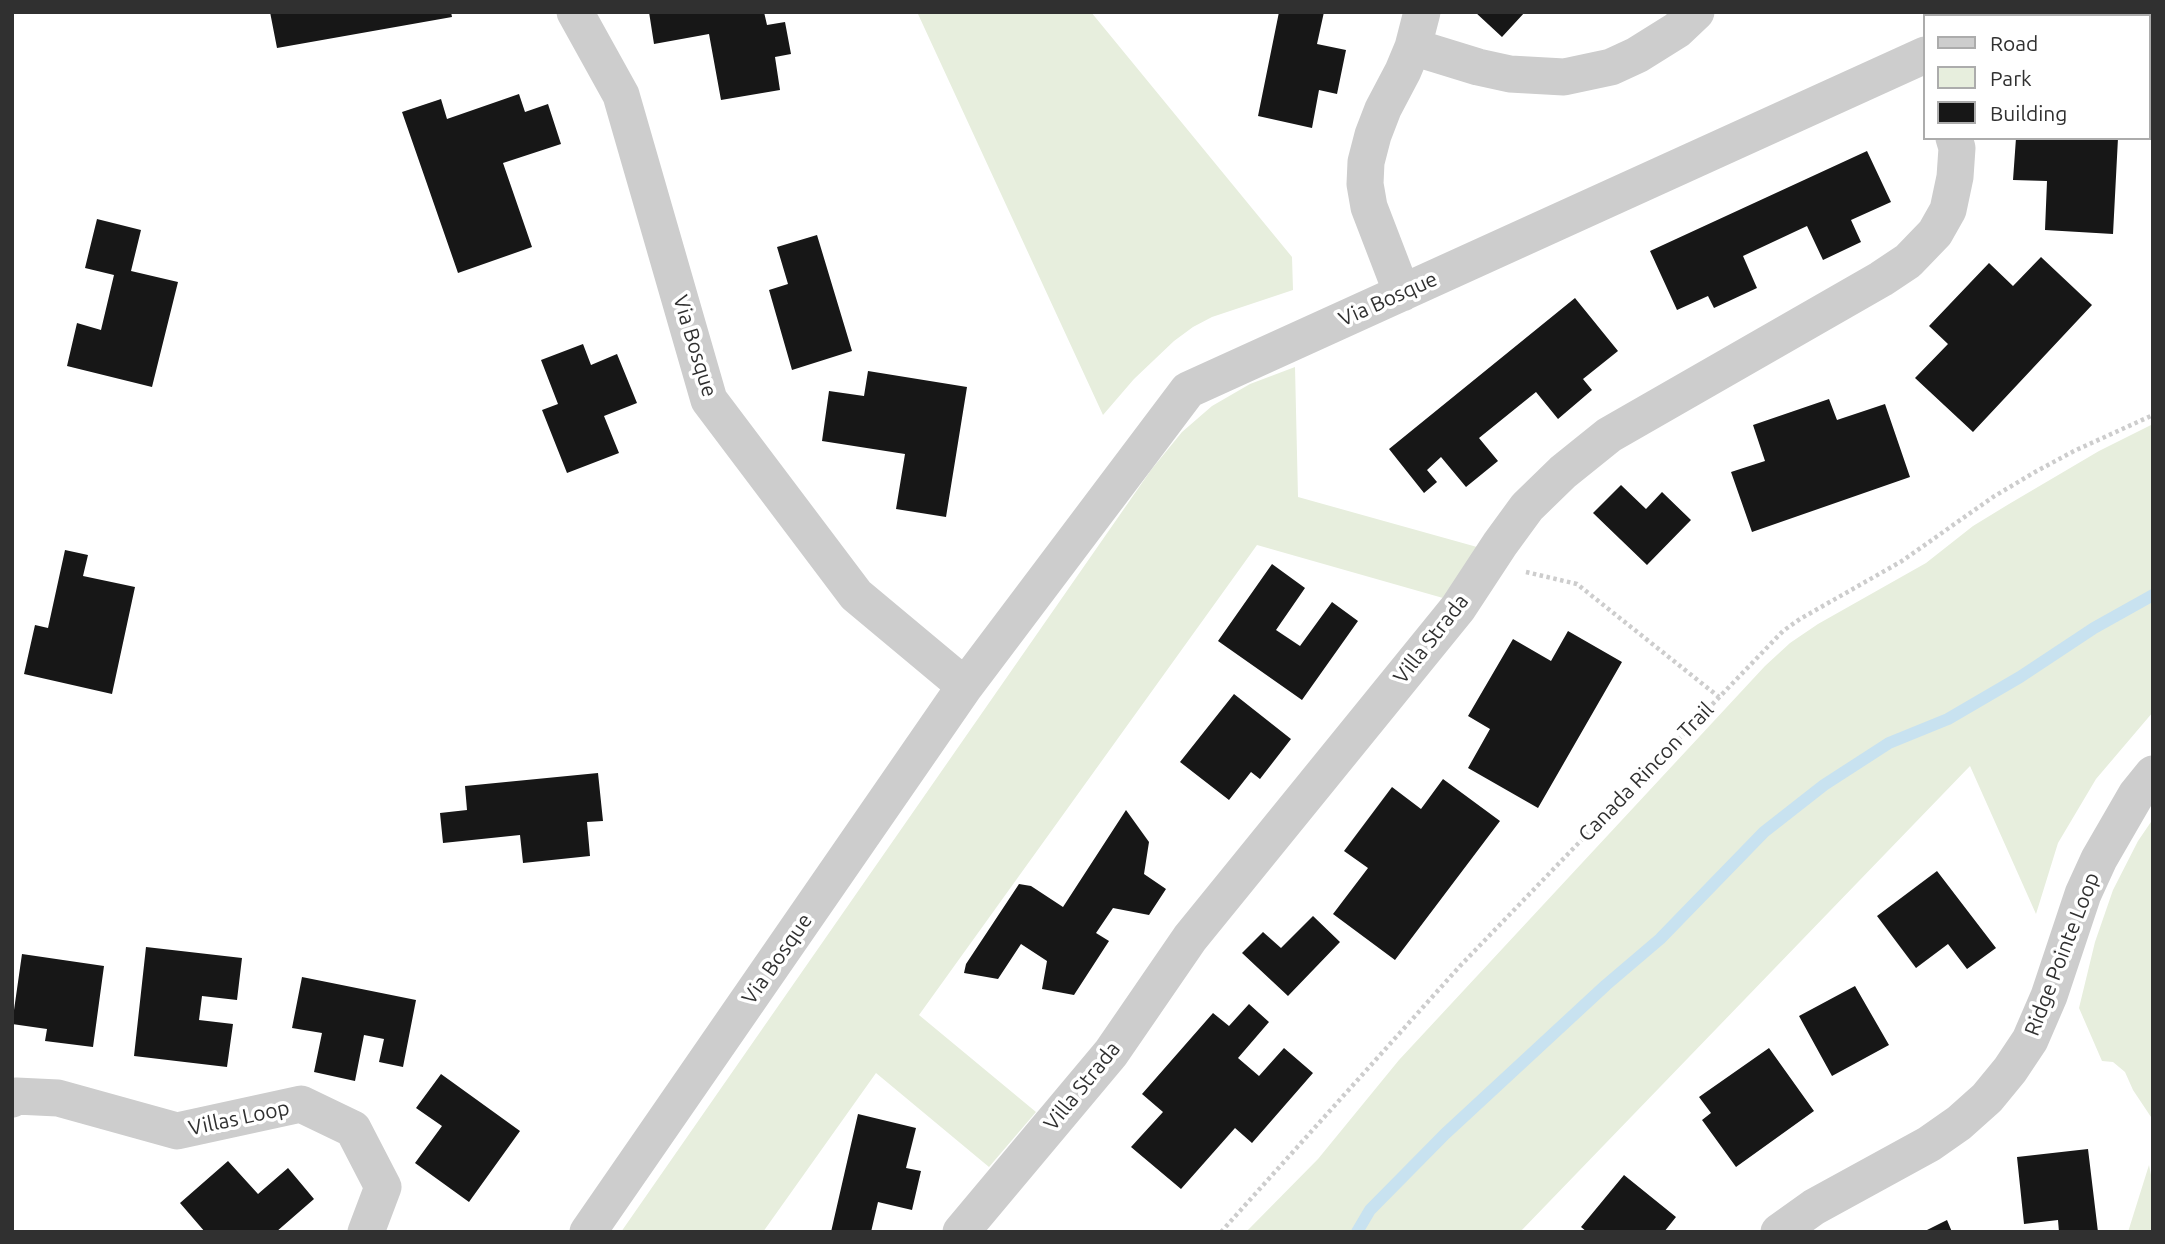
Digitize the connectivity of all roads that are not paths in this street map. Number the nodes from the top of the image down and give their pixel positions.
1 (575, 12) edge
2 (1696, 12) edge
3 (1417, 29) edge
4 (1924, 58) edge
5 (1954, 140) edge
6 (1402, 293) junction
7 (965, 686) junction
8 (2153, 774) edge
9 (12, 1099) edge
10 (366, 1232) edge
11 (588, 1232) edge
12 (961, 1232) edge
13 (1779, 1232) edge

1 - 7 street, Via Bosque
2 - 3 street
3 - 6 street
4 - 6 street, Via Bosque
5 - 12 street, Villa Strada
6 - 7 street, Via Bosque
7 - 11 street, Via Bosque
8 - 13 street, Ridge Pointe Loop
9 - 10 street, Villas Loop

